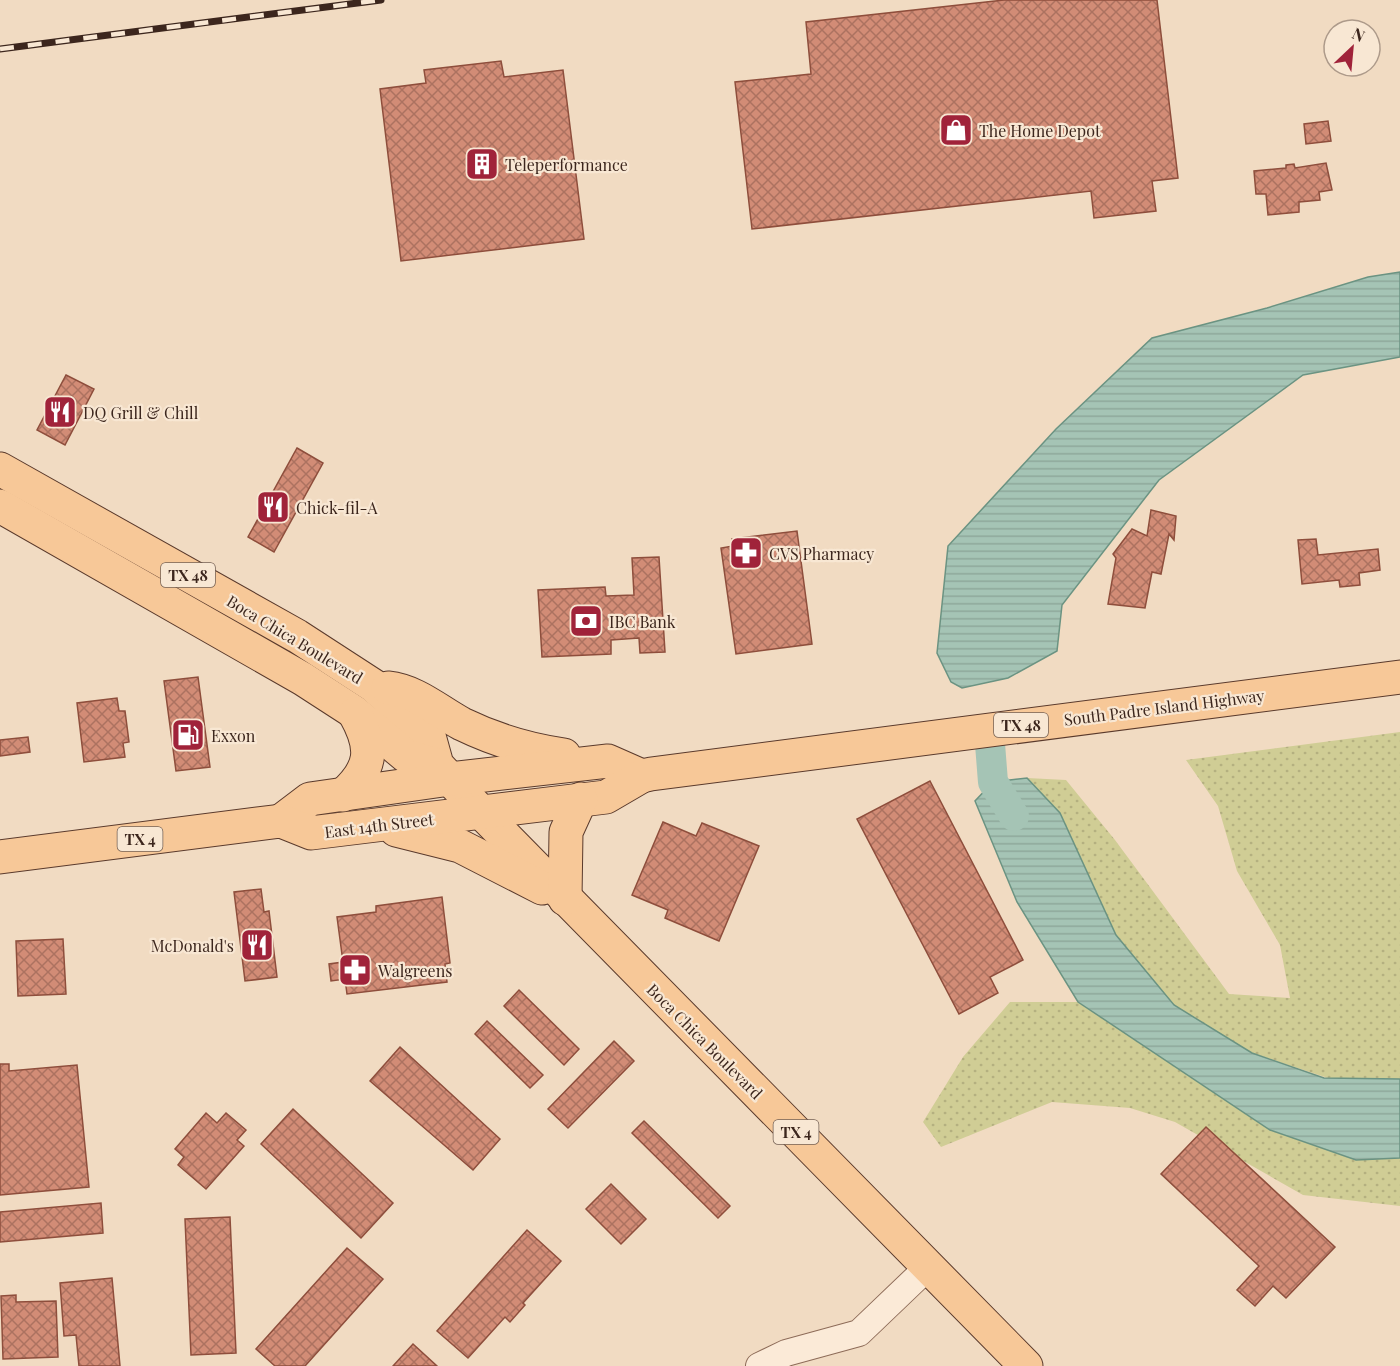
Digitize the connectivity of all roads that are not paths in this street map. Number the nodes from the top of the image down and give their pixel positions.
1 (0, 469) edge
2 (0, 506) edge
3 (1400, 677) edge
4 (374, 686) junction
5 (354, 712) junction
6 (608, 761) junction
7 (444, 772) junction
8 (642, 776) junction
9 (343, 795) junction
10 (581, 799) junction
11 (480, 812) junction
12 (281, 821) junction
13 (372, 825) junction
14 (0, 857) edge
15 (565, 899) junction
16 (928, 1267) junction
17 (759, 1366) edge
18 (1026, 1366) edge

1 - 4 main road, Boca Chica Boulevard / TX 48
2 - 5 main road, Boca Chica Boulevard / TX 48
3 - 8 main road, South Padre Island Highway / TX 48
4 - 6 main road, TX 48
4 - 7 main road, Boca Chica Boulevard / TX 48
5 - 7 main road, Boca Chica Boulevard / TX 48
5 - 9 main road
6 - 7 main road
6 - 8 main road, TX 48
7 - 9 main road, East 14th Street / TX 4
7 - 11 main road, Boca Chica Boulevard / TX 4
8 - 10 main road, South Padre Island Highway / TX 48
9 - 12 main road, East 14th Street / TX 4
10 - 11 main road, South Padre Island Highway / TX 48
10 - 15 main road
11 - 13 main road, East 14th Street
11 - 15 main road, Boca Chica Boulevard / TX 4
12 - 13 main road, East 14th Street / TX 4
12 - 14 main road, East 14th Street / TX 4
13 - 15 main road, TX 4
15 - 16 main road, Boca Chica Boulevard / TX 4
16 - 17 street
16 - 18 main road, Boca Chica Boulevard / TX 4

